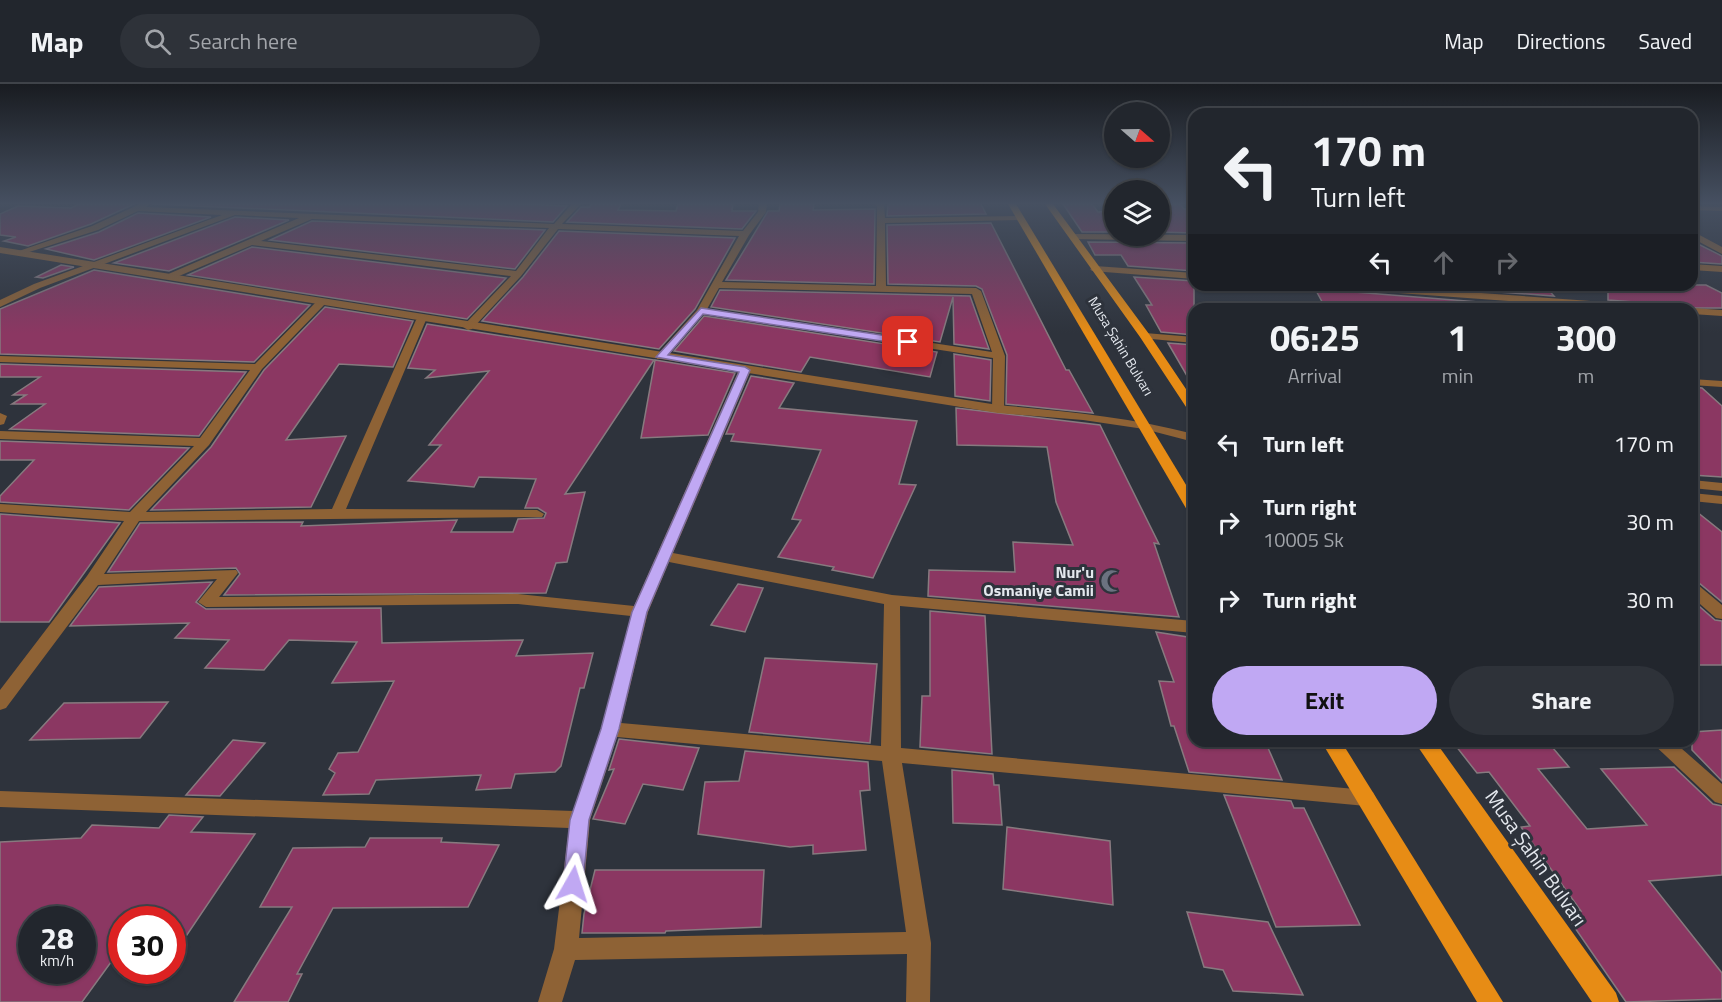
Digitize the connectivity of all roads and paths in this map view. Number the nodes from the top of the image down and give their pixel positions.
1 (36, 247) edge
2 (146, 247) edge
3 (240, 247) edge
4 (291, 247) edge
5 (539, 247) edge
6 (738, 247) edge
7 (882, 247) edge
8 (1037, 247) edge
9 (1080, 247) edge
10 (0, 250) edge
11 (20, 252) junction
12 (95, 266) junction
13 (1698, 267) edge
14 (1095, 269) junction
15 (1722, 269) edge
16 (518, 274) junction
17 (1188, 276) edge
18 (169, 277) junction
19 (716, 285) junction
20 (881, 288) junction
21 (1412, 291) edge
22 (0, 303) edge
23 (321, 303) junction
24 (1578, 303) edge
25 (701, 311) junction
26 (1698, 311) edge
27 (1722, 313) edge
28 (421, 320) junction
29 (468, 327) junction
30 (1145, 336) junction
31 (1188, 340) edge
32 (999, 356) junction
33 (662, 357) junction
34 (0, 359) edge
35 (258, 367) junction
36 (745, 370) junction
37 (1698, 382) edge
38 (1722, 384) edge
39 (1188, 401) edge
40 (998, 409) junction
41 (1, 416) edge
42 (0, 421) edge
43 (1145, 425) junction
44 (0, 435) edge
45 (1188, 436) edge
46 (204, 441) junction
47 (1698, 485) edge
48 (1722, 487) edge
49 (1698, 498) edge
50 (1188, 500) edge
51 (1722, 500) edge
52 (0, 508) edge
53 (337, 513) junction
54 (537, 514) dead end
55 (134, 517) junction
56 (664, 556) junction
57 (93, 580) junction
58 (1698, 594) edge
59 (892, 600) junction
60 (640, 612) junction
61 (1722, 614) edge
62 (1188, 626) edge
63 (0, 703) edge
64 (610, 729) junction
65 (1335, 747) edge
66 (1428, 747) edge
67 (1667, 747) edge
68 (891, 755) junction
69 (1722, 796) edge
70 (1366, 798) junction
71 (0, 799) edge
72 (580, 820) junction
73 (919, 943) junction
74 (566, 949) junction
75 (550, 1002) edge
76 (918, 1002) edge
77 (1491, 1002) edge
78 (1607, 1002) edge

1 - 11 street
2 - 12 street
3 - 18 street
4 - 16 street
5 - 16 street
6 - 19 street
7 - 20 street
8 - 43 main road, Musa Şahin Bulvarı
9 - 14 main road, Musa Şahin Bulvarı
10 - 11 street
11 - 12 street
12 - 18 street
12 - 22 street
13 - 15 street
14 - 17 street
14 - 30 main road, Musa Şahin Bulvarı
16 - 29 street
18 - 23 street
19 - 20 street
19 - 25 street
20 - 32 street
21 - 24 street
23 - 28 street
23 - 35 street
25 - 32 street
25 - 33 street
26 - 27 street
28 - 29 street
28 - 53 street
29 - 33 street
30 - 31 street
30 - 39 main road, Musa Şahin Bulvarı
32 - 40 street
33 - 36 street
34 - 35 street
35 - 46 street
36 - 40 street
36 - 56 street
37 - 38 street
40 - 43 street
41 - 42 street
43 - 45 street
43 - 50 main road, Musa Şahin Bulvarı
44 - 46 street
46 - 55 street
47 - 48 street
49 - 51 street
52 - 55 street
53 - 54 street
53 - 55 street
55 - 57 street
56 - 59 street
56 - 60 street
57 - 60 street
57 - 63 street
58 - 61 street
59 - 62 street
59 - 68 street
60 - 64 street
64 - 68 street
64 - 72 street
65 - 70 main road
66 - 78 main road, Musa Şahin Bulvarı
67 - 69 street
68 - 70 street
68 - 73 street
70 - 77 main road
71 - 72 street
72 - 74 street
73 - 74 street
73 - 76 street
74 - 75 street

